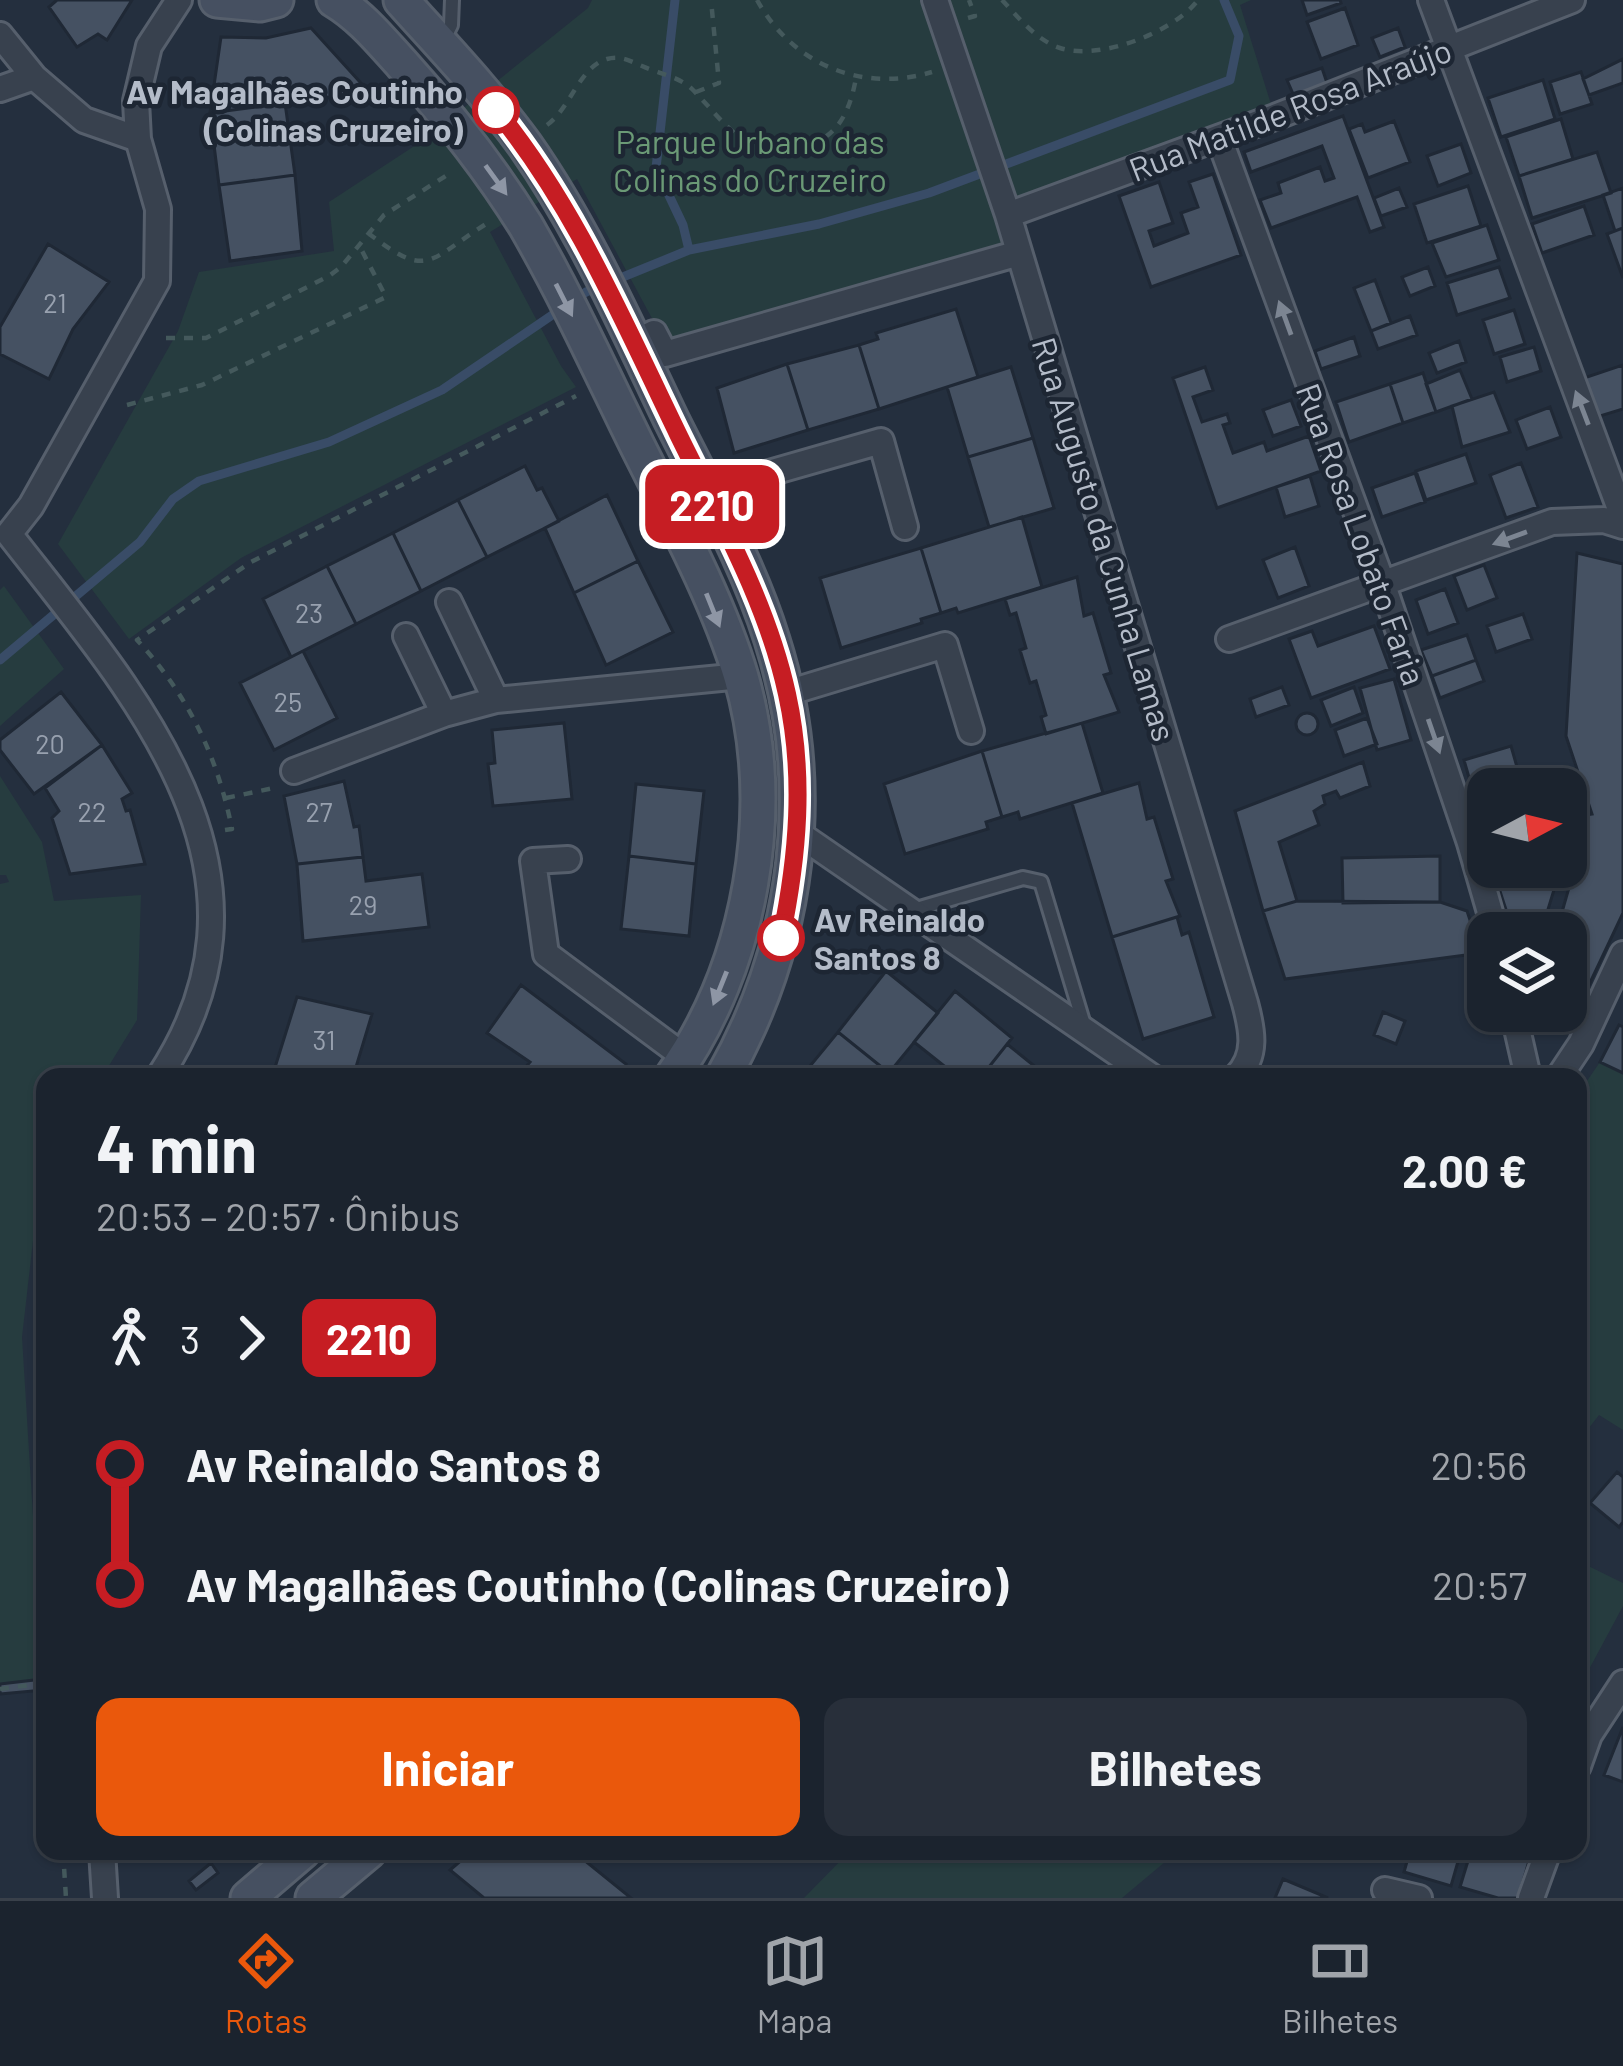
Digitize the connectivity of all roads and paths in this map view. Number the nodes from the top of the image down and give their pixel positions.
1 (179, 0) edge
2 (218, 0) edge
3 (276, 0) edge
4 (334, 0) edge
5 (401, 0) edge
6 (452, 0) edge
7 (711, 0) edge
8 (757, 0) edge
9 (935, 0) edge
10 (969, 0) edge
11 (1002, 0) edge
12 (1198, 0) edge
13 (1431, 0) edge
14 (1572, 0) edge
15 (946, 27) junction
16 (0, 35) edge
17 (442, 44) junction
18 (1447, 50) junction
19 (925, 56) dead end
20 (34, 77) junction
21 (856, 78) junction
22 (0, 89) edge
23 (695, 93) junction
24 (1219, 138) junction
25 (138, 139) junction
26 (523, 142) junction
27 (457, 169) dead end
28 (1008, 215) junction
29 (493, 220) dead end
30 (368, 232) junction
31 (359, 245) junction
32 (1019, 253) junction
33 (166, 338) dead end
34 (632, 338) junction
35 (593, 358) junction
36 (127, 405) dead end
37 (706, 491) junction
38 (1623, 522) edge
39 (905, 527) dead end
40 (5, 530) edge
41 (1383, 585) junction
42 (448, 602) dead end
43 (406, 636) dead end
44 (1229, 639) dead end
45 (741, 676) junction
46 (787, 693) junction
47 (496, 700) junction
48 (444, 714) junction
49 (971, 731) dead end
50 (294, 771) joint
51 (226, 798) junction
52 (232, 829) dead end
53 (799, 834) junction
54 (568, 859) dead end
55 (912, 910) junction
56 (1490, 912) edge
57 (1623, 954) edge
58 (1086, 1031) junction
59 (1518, 1032) edge
60 (165, 1068) edge
61 (679, 1068) edge
62 (729, 1068) edge
63 (1139, 1068) edge
64 (1245, 1068) edge
65 (1526, 1068) edge
66 (1565, 1068) edge
67 (1623, 1683) edge
68 (36, 1684) edge
69 (0, 1689) edge
70 (1587, 1730) edge
71 (64, 1860) edge
72 (103, 1860) edge
73 (292, 1860) edge
74 (358, 1860) edge
75 (1545, 1860) edge
76 (1385, 1890) dead end
77 (66, 1898) edge
78 (105, 1898) edge
79 (248, 1898) edge
80 (313, 1898) edge
81 (1419, 1898) edge
82 (1531, 1898) edge

1 - 25 street
2 - 3 main road
4 -> 35 main road
5 - 17 main road
6 - 17 lane
7 - 23 path
8 - 21 path
9 - 15 street, Rua Augusto da Cunha Lamas
10 - 15 path
11 - 12 path
13 - 18 street
14 - 18 street, Rua Matilde Rosa Araújo
15 - 28 street, Rua Augusto da Cunha Lamas
16 - 20 street
17 - 26 main road
18 - 24 street, Rua Matilde Rosa Araújo
38 -> 18 street
19 - 21 path
20 - 22 street
20 - 25 street
21 - 23 path
23 - 26 path
24 - 28 street, Rua Matilde Rosa Araújo
41 -> 24 street, Rua Rosa Lobato Faria
25 - 40 street
26 - 34 main road
27 - 30 path
28 - 32 street, Rua Augusto da Cunha Lamas
29 - 30 path
30 - 31 path
31 - 33 path
31 - 36 path
32 - 34 street
32 - 64 street, Rua Augusto da Cunha Lamas
34 - 37 main road
35 -> 45 main road
35 - 51 path
37 - 39 street
37 - 46 main road
38 -> 41 street
40 - 60 street
41 - 44 street
41 -> 56 street, Rua Rosa Lobato Faria
42 - 47 street
43 - 48 street
45 - 47 street
45 -> 61 main road
46 - 49 street
46 - 53 main road
47 - 48 street
48 - 50 street
50 - 51 path
51 - 52 path
53 - 55 street
53 - 62 main road
54 - 61 street
55 - 58 street
55 - 58 lane
57 - 66 street
58 - 63 street
59 - 65 street
67 - 70 street
68 - 69 path
71 - 77 path
72 - 78 street
73 - 79 main road
74 - 80 main road
75 - 82 street
76 - 81 street

